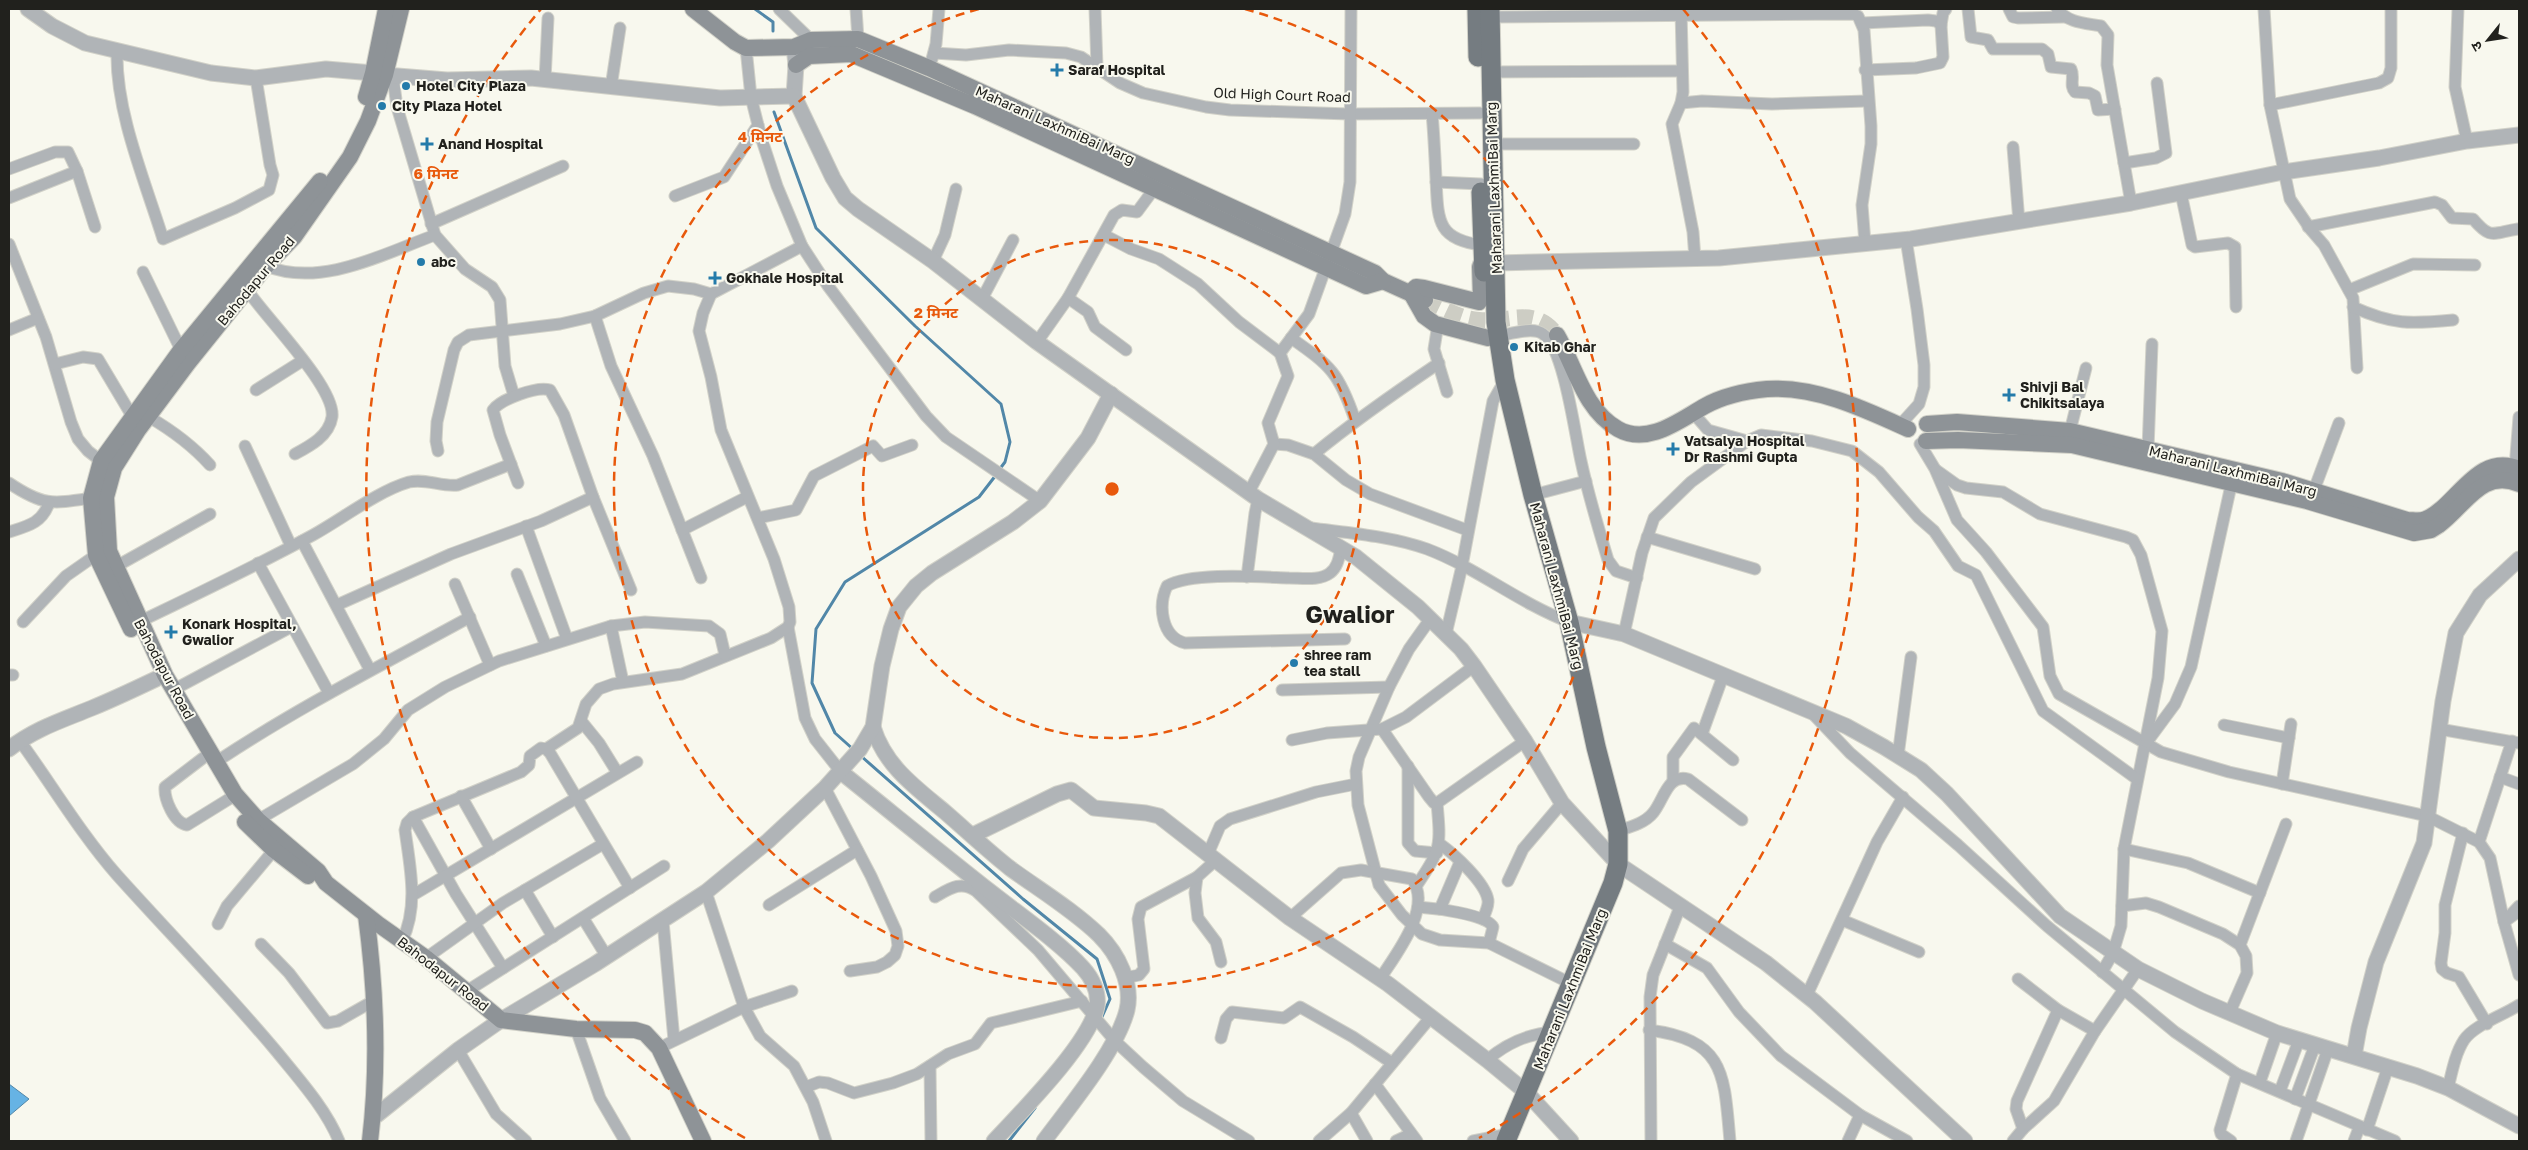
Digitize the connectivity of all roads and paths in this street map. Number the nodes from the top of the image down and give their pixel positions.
1 (386, 9) edge
2 (401, 9) edge
3 (693, 9) edge
4 (779, 9) edge
5 (856, 9) edge
6 (939, 9) edge
7 (1095, 9) edge
8 (1351, 9) edge
9 (1946, 9) edge
10 (1968, 9) edge
11 (2009, 9) edge
12 (2264, 9) edge
13 (2391, 9) edge
14 (2458, 9) edge
15 (37, 11) edge
16 (1486, 12) edge
17 (1681, 13) edge
18 (2061, 13) edge
19 (548, 18) dead end
20 (1862, 23) junction
21 (1941, 25) junction
22 (620, 28) dead end
23 (858, 39) junction
24 (812, 40) junction
25 (794, 47) junction
26 (746, 48) junction
27 (117, 53) junction
28 (932, 60) junction
29 (796, 64) junction
30 (1097, 67) junction
31 (1681, 70) junction
32 (1865, 70) junction
33 (1490, 72) junction
34 (384, 75) junction
35 (256, 78) junction
36 (545, 80) junction
37 (923, 84) junction
38 (2157, 84) dead end
39 (611, 87) junction
40 (794, 96) junction
41 (751, 97) junction
42 (1868, 101) junction
43 (1681, 103) junction
44 (2270, 105) junction
45 (2115, 109) junction
46 (1432, 113) junction
47 (1480, 113) junction
48 (1349, 114) junction
49 (758, 125) junction
50 (2519, 135) edge
51 (2467, 141) junction
52 (1492, 144) junction
53 (1634, 144) dead end
54 (2012, 147) dead end
55 (2124, 163) junction
56 (563, 166) dead end
57 (9, 169) edge
58 (77, 171) junction
59 (2283, 172) junction
60 (1436, 182) junction
61 (1481, 184) junction
62 (956, 189) dead end
63 (1154, 189) junction
64 (2181, 193) junction
65 (675, 196) dead end
66 (9, 198) edge
67 (2131, 203) junction
68 (2018, 222) junction
69 (95, 227) dead end
70 (2308, 227) junction
71 (433, 229) junction
72 (2518, 229) dead end
73 (1104, 234) junction
74 (1906, 239) junction
75 (1013, 240) dead end
76 (1865, 243) junction
77 (9, 244) edge
78 (802, 246) junction
79 (1332, 253) junction
80 (1487, 256) junction
81 (1695, 259) junction
82 (933, 261) junction
83 (2475, 265) dead end
84 (266, 266) junction
85 (1327, 268) junction
86 (143, 272) dead end
87 (1384, 281) junction
88 (248, 290) junction
89 (2350, 290) junction
90 (711, 294) junction
91 (1418, 297) junction
92 (1068, 298) junction
93 (982, 299) junction
94 (2353, 307) junction
95 (2236, 308) dead end
96 (595, 316) junction
97 (38, 318) junction
98 (2452, 320) dead end
99 (1438, 324) junction
100 (9, 330) edge
101 (501, 331) junction
102 (1557, 335) tunnel mouth
103 (1494, 337) junction
104 (1290, 338) junction
105 (1037, 342) junction
106 (2152, 344) dead end
107 (180, 350) junction
108 (1126, 350) dead end
109 (1280, 353) junction
110 (302, 361) junction
111 (1439, 363) junction
112 (55, 364) junction
113 (2086, 368) dead end
114 (2357, 368) dead end
115 (1501, 387) junction
116 (256, 390) dead end
117 (1447, 392) dead end
118 (1111, 394) junction
119 (514, 396) junction
120 (1694, 414) junction
121 (132, 416) junction
122 (149, 417) junction
123 (2519, 417) edge
124 (1355, 420) junction
125 (2339, 423) dead end
126 (1904, 427) junction
127 (2070, 431) junction
128 (1924, 436) junction
129 (1747, 441) junction
130 (1274, 444) junction
131 (912, 445) dead end
132 (245, 446) dead end
133 (2148, 449) junction
134 (438, 451) dead end
135 (295, 454) dead end
136 (1314, 454) junction
137 (101, 461) junction
138 (511, 464) junction
139 (210, 465) dead end
140 (1935, 469) junction
141 (2518, 474) edge
142 (1586, 481) junction
143 (2232, 482) junction
144 (9, 483) edge
145 (518, 483) dead end
146 (2314, 490) junction
147 (1533, 495) junction
148 (1254, 496) junction
149 (592, 497) junction
150 (747, 497) junction
151 (91, 498) junction
152 (1040, 501) junction
153 (49, 503) junction
154 (210, 514) dead end
155 (758, 518) junction
156 (526, 526) junction
157 (1305, 528) junction
158 (682, 530) junction
159 (1467, 530) junction
160 (9, 532) edge
161 (1647, 537) junction
162 (297, 543) junction
163 (1341, 549) junction
164 (96, 555) junction
165 (2519, 559) edge
166 (258, 563) junction
167 (1462, 566) junction
168 (115, 568) junction
169 (1756, 570) dead end
170 (517, 574) dead end
171 (1247, 577) junction
172 (701, 578) dead end
173 (1637, 578) junction
174 (455, 584) dead end
175 (631, 590) dead end
176 (337, 605) junction
177 (470, 617) junction
178 (1431, 618) junction
179 (23, 622) dead end
180 (139, 622) junction
181 (1569, 622) junction
182 (611, 626) junction
183 (291, 627) junction
184 (788, 627) junction
185 (1446, 634) junction
186 (1624, 634) junction
187 (1345, 639) dead end
188 (567, 640) junction
189 (546, 646) junction
190 (725, 655) junction
191 (1911, 657) dead end
192 (490, 666) junction
193 (1474, 666) junction
194 (370, 670) junction
195 (1723, 676) junction
196 (156, 679) junction
197 (623, 682) junction
198 (1389, 687) junction
199 (174, 690) junction
200 (1282, 690) dead end
201 (329, 693) junction
202 (1812, 713) junction
203 (582, 722) junction
204 (2291, 724) dead end
205 (2224, 725) dead end
206 (2439, 729) junction
207 (1382, 730) junction
208 (1369, 732) junction
209 (870, 733) junction
210 (1702, 734) junction
211 (2289, 738) junction
212 (1292, 740) dead end
213 (1525, 741) junction
214 (2516, 742) edge
215 (14, 745) edge
216 (2145, 745) junction
217 (546, 749) junction
218 (1898, 756) junction
219 (209, 760) junction
220 (1733, 760) dead end
221 (637, 762) dead end
222 (1408, 766) junction
223 (843, 769) junction
224 (617, 772) junction
225 (2500, 777) junction
226 (2137, 779) junction
227 (1673, 780) junction
228 (1356, 784) junction
229 (2282, 784) junction
230 (2519, 784) edge
231 (824, 788) junction
232 (461, 796) junction
233 (575, 797) junction
234 (1903, 797) junction
235 (229, 799) junction
236 (1437, 803) junction
237 (1562, 803) junction
238 (2427, 816) junction
239 (413, 817) junction
240 (258, 820) junction
241 (1742, 820) dead end
242 (2286, 824) dead end
243 (1618, 831) junction
244 (2463, 833) junction
245 (973, 835) junction
246 (2478, 842) junction
247 (603, 844) junction
248 (1438, 848) junction
249 (491, 849) junction
250 (2124, 849) junction
251 (274, 850) junction
252 (857, 850) junction
253 (1212, 857) junction
254 (1460, 862) junction
255 (1618, 864) junction
256 (664, 866) dead end
257 (1375, 872) junction
258 (447, 877) junction
259 (1197, 877) junction
260 (1508, 881) dead end
261 (326, 883) junction
262 (1417, 885) junction
263 (630, 888) junction
264 (525, 890) junction
265 (706, 892) junction
266 (2260, 893) junction
267 (413, 896) junction
268 (935, 898) dead end
269 (769, 905) dead end
270 (2519, 905) edge
271 (2122, 906) junction
272 (1418, 907) junction
273 (1680, 907) junction
274 (1440, 909) junction
275 (2519, 911) edge
276 (366, 915) junction
277 (583, 918) junction
278 (1290, 918) junction
279 (1483, 919) junction
280 (1842, 920) junction
281 (663, 921) junction
282 (2504, 922) junction
283 (474, 923) junction
284 (218, 924) dead end
285 (1412, 926) junction
286 (553, 937) junction
287 (402, 941) junction
288 (1489, 943) junction
289 (261, 944) dead end
290 (1665, 944) junction
291 (2240, 944) junction
292 (1918, 952) dead end
293 (2113, 953) junction
294 (607, 957) junction
295 (426, 958) junction
296 (1221, 962) dead end
297 (504, 968) junction
298 (2138, 969) junction
299 (850, 971) dead end
300 (2102, 972) junction
301 (2519, 975) edge
302 (1125, 978) junction
303 (1380, 979) junction
304 (2018, 980) dead end
305 (1572, 984) junction
306 (2122, 990) junction
307 (466, 991) junction
308 (792, 991) dead end
309 (1807, 996) junction
310 (375, 1000) junction
311 (1082, 1002) junction
312 (2519, 1005) edge
313 (744, 1007) junction
314 (2058, 1010) junction
315 (2230, 1012) junction
316 (1094, 1016) junction
317 (1430, 1018) junction
318 (501, 1020) junction
319 (2487, 1024) junction
320 (576, 1029) junction
321 (1649, 1030) junction
322 (2095, 1031) junction
323 (1553, 1032) junction
324 (2277, 1033) junction
325 (1221, 1038) dead end
326 (1113, 1039) junction
327 (2299, 1040) junction
328 (666, 1044) junction
329 (2322, 1046) junction
330 (458, 1050) junction
331 (2354, 1056) junction
332 (1487, 1060) junction
333 (1392, 1063) junction
334 (930, 1066) junction
335 (2388, 1067) junction
336 (2237, 1074) junction
337 (2260, 1082) junction
338 (1375, 1084) junction
339 (806, 1088) junction
340 (2448, 1088) junction
341 (2280, 1091) junction
342 (1526, 1093) junction
343 (2295, 1099) junction
344 (2308, 1104) junction
345 (1351, 1113) junction
346 (1860, 1115) junction
347 (373, 1118) junction
348 (2519, 1126) edge
349 (2023, 1128) junction
350 (2363, 1129) junction
351 (1414, 1137) edge
352 (1508, 1138) edge
353 (339, 1141) edge
354 (370, 1141) edge
355 (526, 1141) edge
356 (624, 1141) edge
357 (703, 1141) edge
358 (826, 1141) edge
359 (931, 1141) edge
360 (994, 1141) edge
361 (1044, 1141) edge
362 (1249, 1141) edge
363 (1319, 1141) edge
364 (1367, 1141) edge
365 (1396, 1141) edge
366 (1474, 1141) edge
367 (1571, 1141) edge
368 (1651, 1141) edge
369 (1730, 1141) edge
370 (1848, 1141) edge
371 (1907, 1141) edge
372 (1965, 1141) edge
373 (2013, 1141) edge
374 (2231, 1141) edge
375 (2296, 1141) edge
376 (2354, 1141) edge
377 (2395, 1141) edge

1 - 34 main road
2 - 34 main road, Bahodapur Road
3 - 26 main road
4 - 24 street
5 - 23 street
6 - 28 street
7 - 30 street
8 - 48 street
9 - 21 street
10 - 45 street
11 - 18 street
12 - 44 street
13 - 44 street
14 - 51 street
15 - 27 street
16 - 17 street
16 - 33 main road, Maharani LaxhmiBai Marg
16 - 47 main road
17 - 20 street
17 - 31 street
18 - 45 street
19 - 36 street
20 - 21 street
20 - 32 street
21 - 32 street
22 - 39 street
23 - 24 main road, Maharani LaxhmiBai Marg
23 - 28 main road, Maharani LaxhmiBai Marg
24 - 25 main road, Maharani LaxhmiBai Marg
25 - 26 main road, Maharani LaxhmiBai Marg
25 - 29 street
26 - 41 street
27 - 35 street
27 - 35 street
28 - 30 street, Old High Court Road
28 - 37 street
28 - 79 main road, Maharani LaxhmiBai Marg
29 - 37 main road
29 - 40 street
30 - 48 street, Old High Court Road
31 - 33 street
31 - 43 street
32 - 42 street
33 - 52 main road, Maharani LaxhmiBai Marg
34 - 35 street
34 - 36 street
34 - 71 street
34 - 84 main road, Bahodapur Road
34 - 107 main road
36 - 39 street
37 - 63 main road
38 - 55 street
39 - 41 street
40 - 41 street
40 - 82 street
41 - 49 street
42 - 43 street
42 - 76 street
43 - 81 street
44 - 59 street
45 - 55 street
46 - 47 street, Old High Court Road
46 - 48 street, Old High Court Road
46 - 60 street
47 - 61 main road
48 - 79 street
49 - 65 street
49 - 78 street
50 - 51 street
51 - 59 street
52 - 53 street
52 - 80 main road, Maharani LaxhmiBai Marg
54 - 68 street
55 - 67 street
56 - 71 street
57 - 58 street
58 - 66 street
58 - 69 street
59 - 64 street
59 - 70 street
60 - 61 street
60 - 80 street
61 - 80 main road
62 - 82 street
63 - 73 street
63 - 85 main road
64 - 67 street
64 - 95 street
67 - 68 street
68 - 74 street
70 - 72 street
70 - 89 street
71 - 84 street
71 - 101 street
73 - 92 street
73 - 109 street
74 - 76 street
74 - 126 street
75 - 93 street
76 - 81 street
77 - 97 street
78 - 90 street
78 - 152 street
79 - 85 street
79 - 87 main road, Maharani LaxhmiBai Marg
80 - 81 street
80 - 91 main road
80 - 103 main road, Maharani LaxhmiBai Marg
82 - 93 street
83 - 89 street
84 - 88 main road, Bahodapur Road
85 - 87 main road
85 - 104 street
86 - 107 street
87 - 91 main road, Maharani LaxhmiBai Marg
88 - 110 street
88 - 122 main road, Bahodapur Road
89 - 94 street
90 - 96 street
90 - 150 street
91 - 99 main road
92 - 105 street
92 - 108 street
93 - 105 street
94 - 98 street
94 - 114 street
96 - 101 street
96 - 158 street
97 - 100 street
97 - 112 street
99 - 103 main road
99 - 111 street
101 - 119 street
101 - 134 street
102 - 120 main road
103 - 115 main road, Maharani LaxhmiBai Marg
103 - 142 street
104 - 109 street
104 - 124 street
105 - 118 street
106 - 133 street
107 - 121 main road
109 - 130 street
110 - 116 street
110 - 135 street
111 - 117 street
111 - 124 street
112 - 121 street
112 - 137 street
113 - 127 street
115 - 147 main road, Maharani LaxhmiBai Marg
115 - 159 street
118 - 148 street
118 - 152 street
119 - 138 street
119 - 149 street
120 - 126 main road
120 - 129 street
121 - 137 main road
122 - 139 street
122 - 168 main road, Bahodapur Road
123 - 141 street
124 - 136 street
125 - 146 street
126 - 128 main road
127 - 128 main road, Maharani LaxhmiBai Marg
127 - 133 main road, Maharani LaxhmiBai Marg
128 - 140 street
128 - 143 main road
129 - 161 street
129 - 226 street
130 - 136 street
130 - 148 street
131 - 155 street
132 - 162 street
133 - 146 main road, Maharani LaxhmiBai Marg
136 - 159 street
137 - 151 main road
138 - 145 street
138 - 162 street
140 - 216 street
140 - 216 street
141 - 143 main road
141 - 146 main road, Maharani LaxhmiBai Marg
142 - 147 street
142 - 173 street
143 - 216 street
144 - 153 street
147 - 181 main road, Maharani LaxhmiBai Marg
148 - 157 street
148 - 171 street
149 - 156 street
149 - 175 street
150 - 155 street
150 - 158 street
151 - 153 street
151 - 164 main road
152 - 209 street
153 - 160 street
154 - 168 street
155 - 184 street
156 - 176 street
156 - 188 street
157 - 163 street
157 - 167 street
158 - 172 street
159 - 167 street
161 - 169 street
161 - 173 street
162 - 166 street
162 - 176 street
163 - 171 street
163 - 178 street
164 - 179 street
164 - 196 main road
165 - 206 street
166 - 180 street
166 - 183 street
167 - 181 street
167 - 185 street
168 - 180 main road, Bahodapur Road
170 - 189 street
171 - 187 street
173 - 186 street
174 - 177 street
176 - 194 street
177 - 192 street
177 - 194 street
178 - 185 street
178 - 198 street
180 - 199 main road, Bahodapur Road
181 - 186 street
181 - 243 main road, Maharani LaxhmiBai Marg
182 - 188 street
182 - 190 street
182 - 197 street
183 - 199 street
183 - 201 street
184 - 190 street
184 - 223 street
185 - 193 street
186 - 195 street
188 - 189 street
189 - 192 street
190 - 197 street
191 - 218 street
192 - 240 street
193 - 207 street
193 - 213 street
194 - 201 street
195 - 202 street
195 - 210 street
196 - 215 street
196 - 219 main road
197 - 203 street
198 - 200 street
198 - 208 street
199 - 219 main road, Bahodapur Road
201 - 219 street
202 - 218 street
202 - 234 street
203 - 217 street
203 - 224 street
204 - 211 street
205 - 211 street
206 - 214 street
206 - 238 street
207 - 208 street
207 - 222 street
208 - 212 street
208 - 228 street
209 - 223 street
209 - 245 street
210 - 220 street
210 - 227 street
211 - 229 street
213 - 236 street
213 - 237 street
214 - 225 street
215 - 353 street
216 - 226 street
216 - 229 street
217 - 232 street
217 - 233 street
218 - 293 street
219 - 235 main road
219 - 235 street
219 - 240 main road, Bahodapur Road
221 - 224 street
222 - 236 street
222 - 248 street
223 - 231 street
223 - 316 street
224 - 233 street
225 - 230 street
225 - 246 street
226 - 250 street
227 - 241 street
227 - 243 street
228 - 253 street
228 - 257 street
229 - 238 street
231 - 252 street
231 - 265 street
232 - 239 street
232 - 249 street
233 - 247 street
233 - 249 street
234 - 280 street
234 - 300 street
235 - 251 main road
236 - 248 street
237 - 255 street
237 - 260 street
238 - 244 street
238 - 331 street
239 - 258 street
239 - 267 street
240 - 261 main road, Bahodapur Road
242 - 266 street
243 - 255 main road, Maharani LaxhmiBai Marg
244 - 246 street
244 - 319 street
245 - 253 street
245 - 302 street
246 - 282 street
247 - 263 street
247 - 264 street
248 - 254 street
248 - 262 street
249 - 258 street
250 - 266 street
250 - 271 street
251 - 261 main road
251 - 284 street
252 - 269 street
252 - 299 street
253 - 259 street
253 - 278 street
254 - 274 street
254 - 279 street
255 - 273 street
255 - 305 main road, Maharani LaxhmiBai Marg
256 - 263 street
257 - 262 street
257 - 278 street
257 - 285 street
258 - 267 street
258 - 283 street
259 - 296 street
259 - 302 street
261 - 276 main road, Bahodapur Road
262 - 272 street
263 - 277 street
264 - 283 street
264 - 286 street
265 - 281 street
265 - 313 street
266 - 291 street
267 - 287 street
268 - 311 street
270 - 282 street
271 - 291 street
271 - 293 street
272 - 274 street
272 - 285 street
273 - 290 street
273 - 309 street
274 - 279 street
275 - 282 street
276 - 287 main road, Bahodapur Road
276 - 310 main road
277 - 286 street
277 - 294 street
278 - 303 street
279 - 288 street
280 - 292 street
280 - 309 street
281 - 294 street
281 - 328 street
282 - 301 street
283 - 295 street
283 - 297 street
285 - 288 street
285 - 303 street
286 - 297 street
287 - 295 main road, Bahodapur Road
288 - 305 street
289 - 310 street
290 - 321 street
290 - 346 street
291 - 315 street
293 - 298 street
293 - 300 street
294 - 318 street
295 - 307 main road, Bahodapur Road
297 - 307 street
298 - 306 street
298 - 315 street
300 - 306 street
302 - 326 street
303 - 317 street
304 - 314 street
305 - 323 main road, Maharani LaxhmiBai Marg
306 - 322 street
306 - 336 street
307 - 318 main road, Bahodapur Road
308 - 313 street
309 - 372 street
310 - 347 main road
311 - 316 street
311 - 334 street
312 - 319 street
313 - 328 street
313 - 339 street
314 - 322 street
314 - 349 street
315 - 324 street
316 - 326 street
316 - 360 street
317 - 332 street
317 - 333 street
318 - 320 main road, Bahodapur Road
318 - 330 street
319 - 340 street
320 - 328 main road, Bahodapur Road
320 - 356 street
321 - 368 street
321 - 369 street
322 - 349 street
323 - 332 street
323 - 342 main road, Maharani LaxhmiBai Marg
324 - 327 street
324 - 337 street
325 - 333 street
326 - 361 street
326 - 362 street
327 - 329 street
327 - 341 street
328 - 357 main road, Bahodapur Road
329 - 331 street
329 - 343 street
329 - 344 street
330 - 347 street
330 - 355 street
331 - 335 street
332 - 342 street
333 - 338 street
334 - 339 street
334 - 359 street
335 - 340 street
335 - 350 street
336 - 337 street
336 - 374 street
337 - 341 street
338 - 345 street
338 - 351 street
339 - 358 street
340 - 348 street
341 - 343 street
342 - 352 main road, Maharani LaxhmiBai Marg
342 - 367 street
343 - 344 street
344 - 350 street
344 - 375 street
345 - 363 street
345 - 364 street
346 - 370 street
346 - 371 street
347 - 354 main road
349 - 373 street
350 - 376 street
350 - 377 street
351 - 365 street
352 - 366 street

